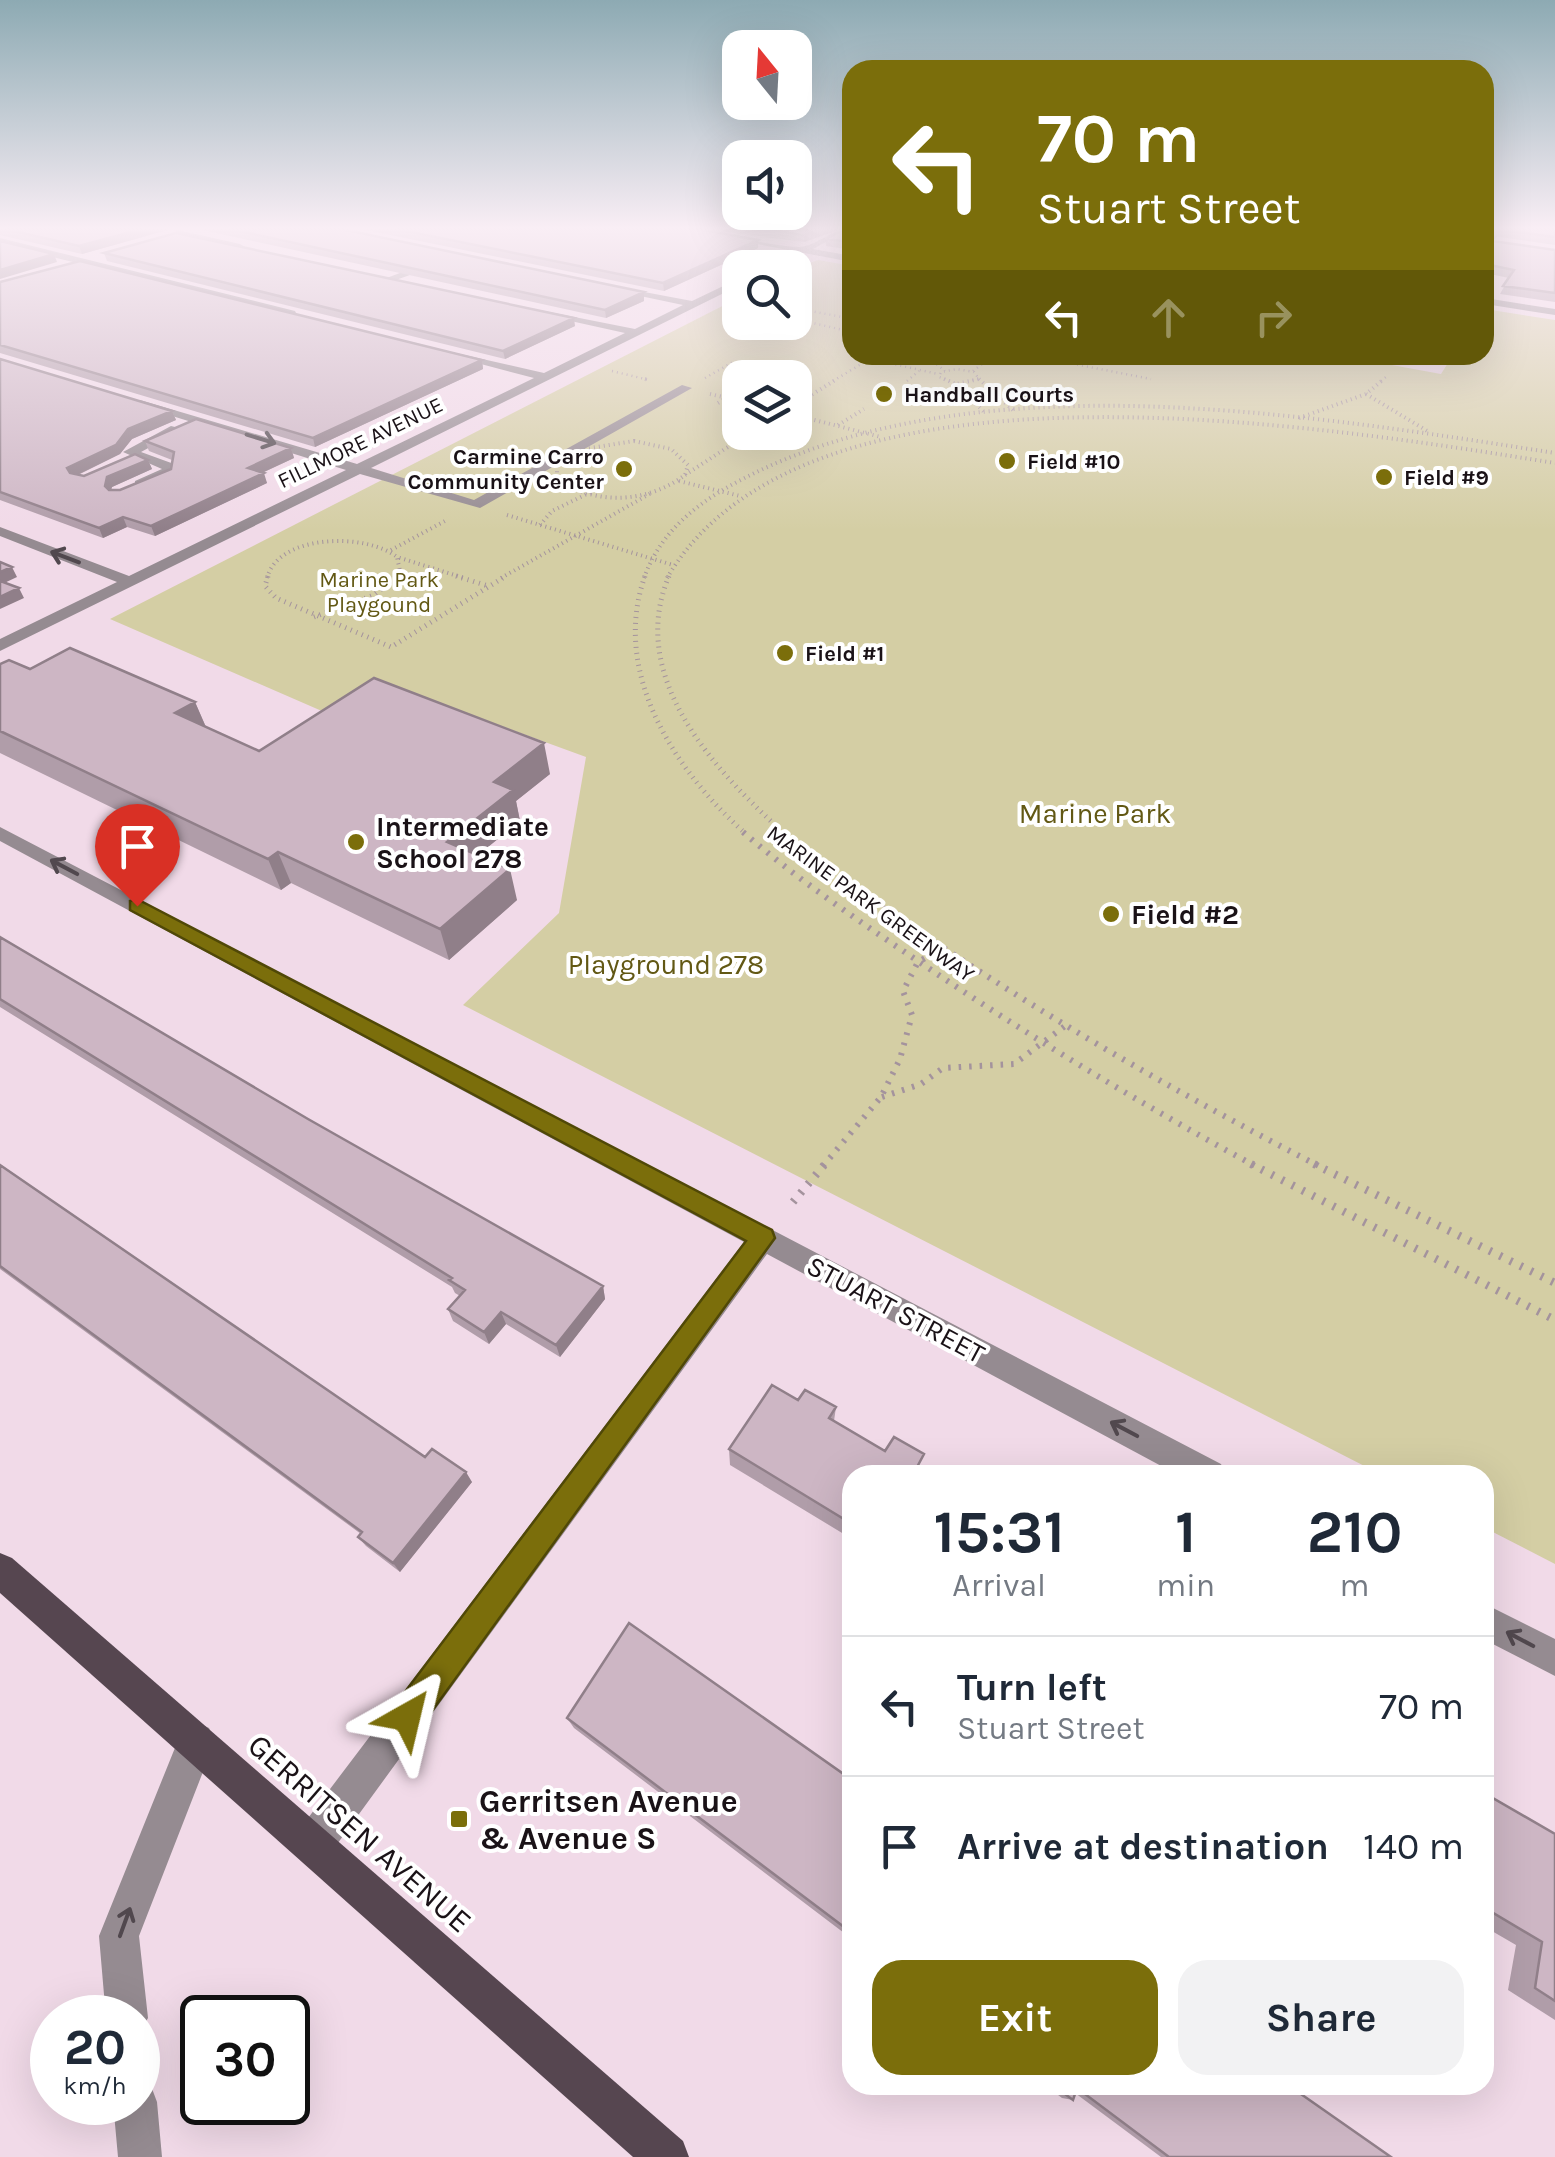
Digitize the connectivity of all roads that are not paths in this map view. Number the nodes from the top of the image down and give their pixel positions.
1 (625, 330) edge
2 (641, 330) edge
3 (636, 332) junction
4 (445, 352) edge
5 (546, 376) junction
6 (686, 388) dead end
7 (127, 398) edge
8 (199, 420) junction
9 (137, 456) junction
10 (119, 464) edge
11 (357, 468) junction
12 (118, 494) edge
13 (0, 532) edge
14 (130, 582) junction
15 (0, 646) edge
16 (0, 833) edge
17 (763, 1238) junction
18 (1191, 1465) edge
19 (0, 1570) edge
20 (1494, 1626) edge
21 (1555, 1658) edge
22 (196, 1742) junction
23 (312, 1844) junction
24 (125, 1995) edge
25 (137, 2125) edge
26 (140, 2157) edge
27 (667, 2157) edge

1 - 3 street
2 - 3 street, FILLMORE AVENUE
3 - 5 street, FILLMORE AVENUE
4 - 5 street
5 - 11 street, FILLMORE AVENUE
6 - 11 street
7 - 8 street
8 - 9 street
8 -> 11 street
9 - 10 street
9 - 12 street
11 - 14 street, FILLMORE AVENUE
14 -> 13 street
14 - 15 street, FILLMORE AVENUE
17 -> 16 street, STUART STREET
18 -> 17 street, STUART STREET
17 - 23 street
19 - 22 main road, GERRITSEN AVENUE
21 -> 20 street
22 - 23 main road, GERRITSEN AVENUE
24 -> 22 street
23 - 27 main road, GERRITSEN AVENUE
25 - 26 street

